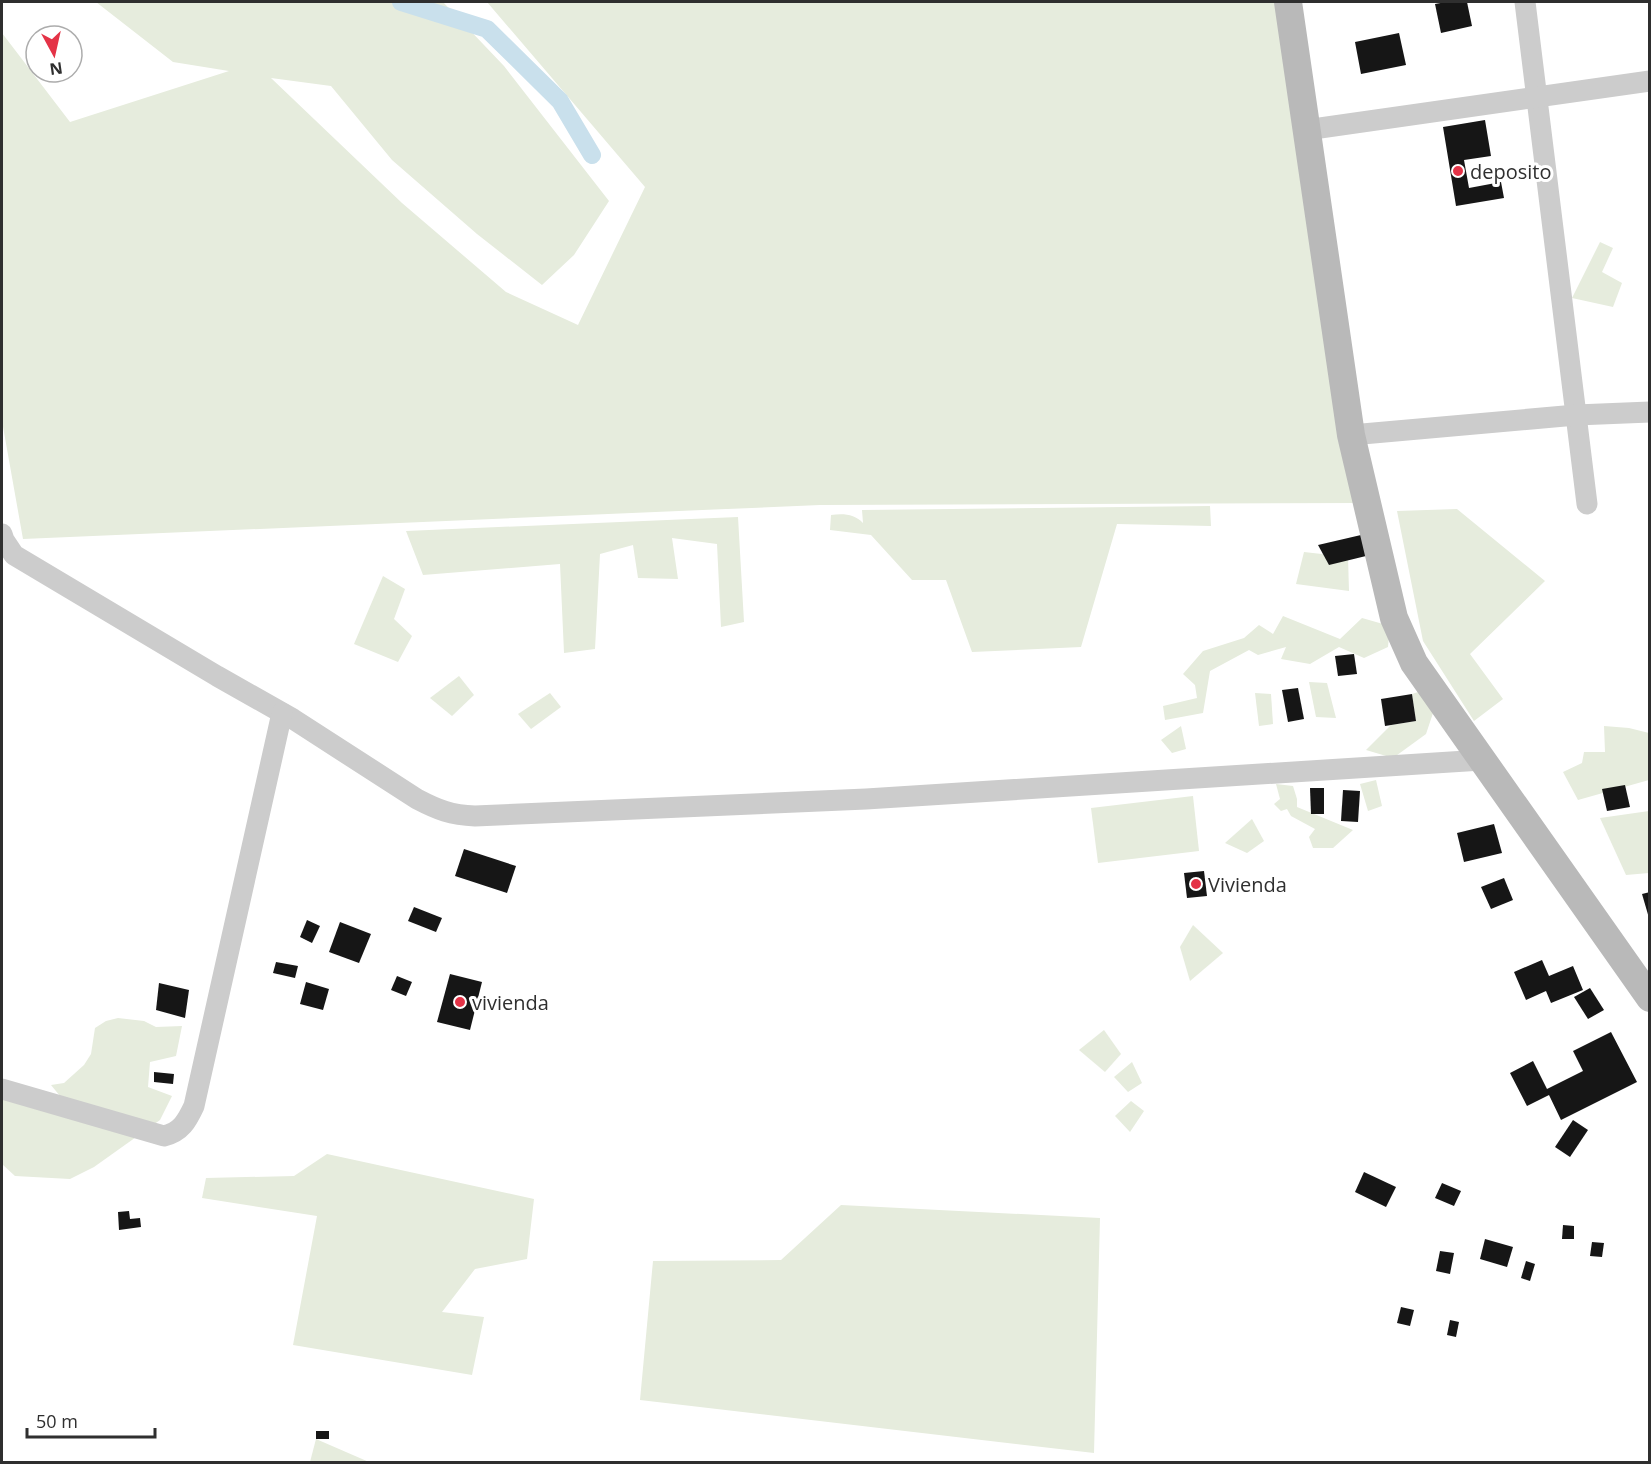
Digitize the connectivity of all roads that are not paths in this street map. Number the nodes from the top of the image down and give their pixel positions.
1 (1288, 2) edge
2 (1525, 2) edge
3 (1650, 81) edge
4 (1537, 96) junction
5 (1306, 130) junction
6 (1650, 412) edge
7 (1576, 415) junction
8 (1351, 435) junction
9 (1587, 504) dead end
10 (2, 534) edge
11 (282, 713) junction
12 (1482, 760) junction
13 (1650, 998) edge
14 (2, 1089) edge

1 - 5 street
2 - 4 street
3 - 4 street
4 - 5 street
4 - 7 street
5 - 8 street
6 - 7 street
7 - 8 street
7 - 9 street
8 - 12 street
10 - 11 street
11 - 12 street
11 - 14 street
12 - 13 street

